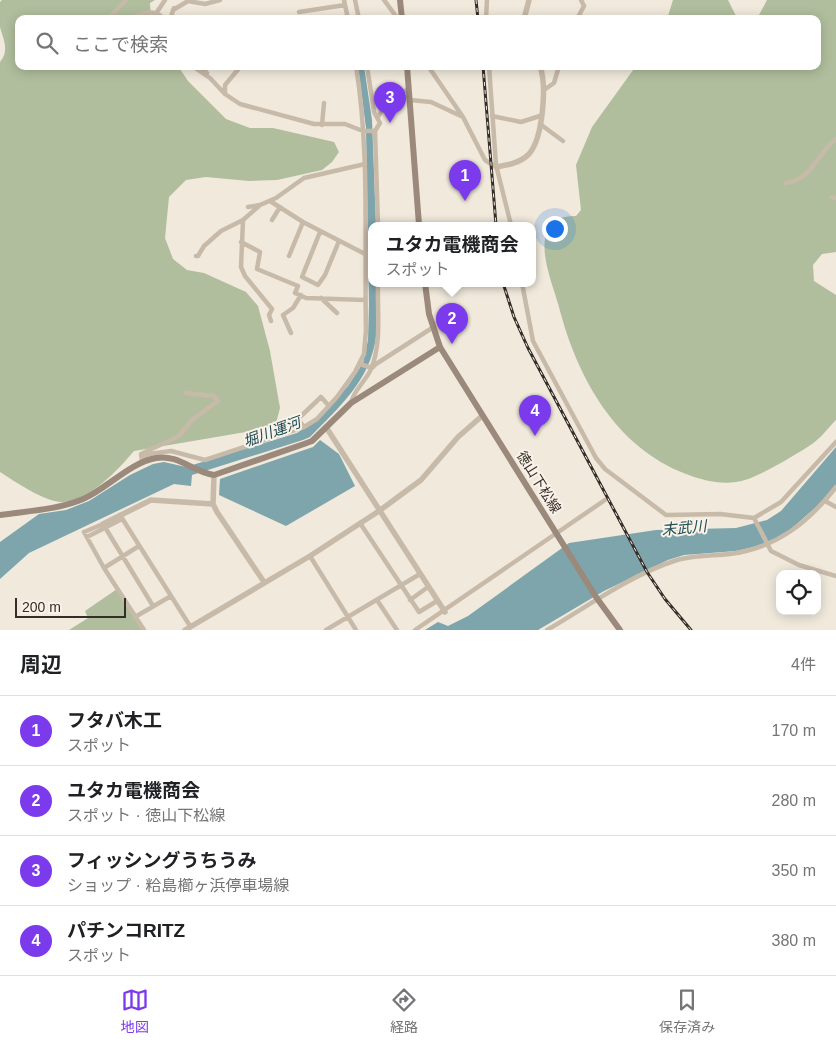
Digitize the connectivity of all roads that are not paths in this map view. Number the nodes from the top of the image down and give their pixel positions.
1 (126, 0) edge
2 (165, 0) edge
3 (183, 0) edge
4 (220, 0) edge
5 (355, 0) edge
6 (384, 0) edge
7 (400, 0) edge
8 (487, 0) edge
9 (529, 0) edge
10 (581, 0) edge
11 (345, 3) edge
12 (173, 10) junction
13 (156, 12) junction
14 (299, 12) dead end
15 (112, 15) edge
16 (145, 15) edge
17 (159, 15) edge
18 (171, 15) edge
19 (358, 15) edge
20 (395, 15) edge
21 (402, 15) edge
22 (486, 15) edge
23 (525, 15) edge
24 (579, 15) edge
25 (198, 70) edge
26 (203, 70) edge
27 (238, 70) edge
28 (357, 70) edge
29 (368, 70) edge
30 (407, 70) edge
31 (431, 70) edge
32 (489, 70) edge
33 (541, 70) edge
34 (558, 70) edge
35 (210, 78) junction
36 (409, 90) junction
37 (544, 90) junction
38 (225, 94) junction
39 (410, 100) junction
40 (324, 103) dead end
41 (492, 116) junction
42 (540, 116) junction
43 (378, 117) junction
44 (463, 117) junction
45 (539, 123) junction
46 (322, 125) junction
47 (364, 131) junction
48 (374, 131) junction
49 (836, 139) edge
50 (563, 140) dead end
51 (365, 164) junction
52 (496, 167) junction
53 (786, 183) dead end
54 (270, 201) junction
55 (260, 205) junction
56 (248, 207) dead end
57 (280, 207) junction
58 (243, 220) junction
59 (272, 220) dead end
60 (303, 222) junction
61 (378, 222) edge
62 (419, 222) edge
63 (510, 222) edge
64 (320, 232) junction
65 (339, 241) junction
66 (242, 242) junction
67 (365, 254) junction
68 (196, 256) dead end
69 (289, 256) dead end
70 (378, 287) edge
71 (426, 287) edge
72 (523, 287) edge
73 (301, 295) junction
74 (321, 298) junction
75 (365, 300) junction
76 (337, 313) dead end
77 (272, 321) dead end
78 (432, 328) junction
79 (291, 333) dead end
80 (440, 347) junction
81 (360, 365) junction
82 (370, 369) junction
83 (186, 393) dead end
84 (351, 403) junction
85 (328, 406) junction
86 (482, 416) junction
87 (326, 426) junction
88 (304, 427) junction
89 (836, 442) edge
90 (142, 461) junction
91 (211, 475) junction
92 (836, 487) edge
93 (606, 500) dead end
94 (826, 501) junction
95 (213, 504) junction
96 (836, 507) edge
97 (379, 511) junction
98 (0, 515) edge
99 (121, 517) junction
100 (754, 518) junction
101 (360, 523) junction
102 (104, 526) junction
103 (558, 535) junction
104 (139, 546) junction
105 (766, 546) junction
106 (122, 556) junction
107 (310, 556) junction
108 (104, 568) junction
109 (420, 574) junction
110 (836, 576) edge
111 (264, 582) junction
112 (401, 586) junction
113 (428, 587) junction
114 (171, 596) junction
115 (597, 598) junction
116 (377, 600) junction
117 (410, 600) junction
118 (437, 601) junction
119 (154, 606) junction
120 (444, 612) junction
121 (135, 617) junction
122 (348, 617) junction
123 (188, 628) edge
124 (144, 630) edge
125 (326, 630) edge
126 (356, 630) edge
127 (397, 630) edge
128 (415, 630) edge
129 (547, 630) edge
130 (620, 630) edge

1 - 15 street
2 - 13 street
3 - 12 street
4 - 12 street
5 - 19 street
6 - 20 street
7 - 21 main road
8 - 22 street
9 - 23 street
10 - 24 street
11 - 14 street
12 - 18 street
13 - 16 street
13 - 17 street
25 - 35 street
26 - 35 street
27 - 38 street
28 - 47 street
29 - 43 street
30 - 36 main road
31 - 44 street
32 - 41 street
33 - 37 street
34 - 37 street
35 - 38 street
36 - 39 main road
36 - 43 street
37 - 42 street
38 - 46 street
39 - 44 street
39 - 62 main road
40 - 46 street
41 - 42 street
41 - 52 street
42 - 45 street
43 - 48 street
44 - 52 street
45 - 50 street
45 - 52 street
46 - 47 street
47 - 48 street
47 - 51 street
48 - 61 street
49 - 53 street
51 - 54 street
51 - 67 street
52 - 63 street
54 - 55 street
54 - 57 street
55 - 56 street
55 - 58 street
57 - 59 street
57 - 60 street
58 - 66 street
58 - 68 street
60 - 64 street
60 - 69 street
64 - 65 street
64 - 65 street
65 - 67 street
66 - 73 street
66 - 77 street
67 - 75 street
70 - 82 street
71 - 78 main road, 徳山下松線
72 - 100 street
73 - 74 street
73 - 79 street
74 - 75 street
74 - 76 street
75 - 81 street
78 - 80 main road, 徳山下松線
78 - 82 street
80 - 84 main road
80 - 86 main road, 徳山下松線
81 - 82 street
81 - 85 street
82 - 84 street
83 - 90 street
84 - 87 main road
85 - 88 street
85 - 88 street
86 - 97 street
86 - 103 main road, 徳山下松線
87 - 91 main road
87 - 97 street
88 - 90 street
89 - 100 street
90 - 91 main road
90 - 98 main road
91 - 95 street
92 - 94 street
93 - 103 street
94 - 96 street
94 - 105 street
95 - 99 street
95 - 111 street
97 - 101 street
97 - 109 street
99 - 102 street
99 - 104 street
100 - 105 street
101 - 107 street
101 - 112 street
102 - 106 street
102 - 108 street
103 - 115 main road, 徳山下松線
103 - 120 street
104 - 106 street
104 - 114 street
105 - 110 street
105 - 115 street
106 - 108 street
106 - 119 street
107 - 111 street
107 - 122 street
108 - 121 street
109 - 112 street
109 - 113 street
111 - 123 street
112 - 116 street
112 - 117 street
113 - 117 street
113 - 118 street
114 - 119 street
114 - 123 street
115 - 129 street
115 - 130 main road, 徳山下松線
116 - 122 street
116 - 127 street
117 - 118 street
118 - 120 street
119 - 121 street
120 - 128 street
121 - 124 street
122 - 125 street
122 - 126 street

